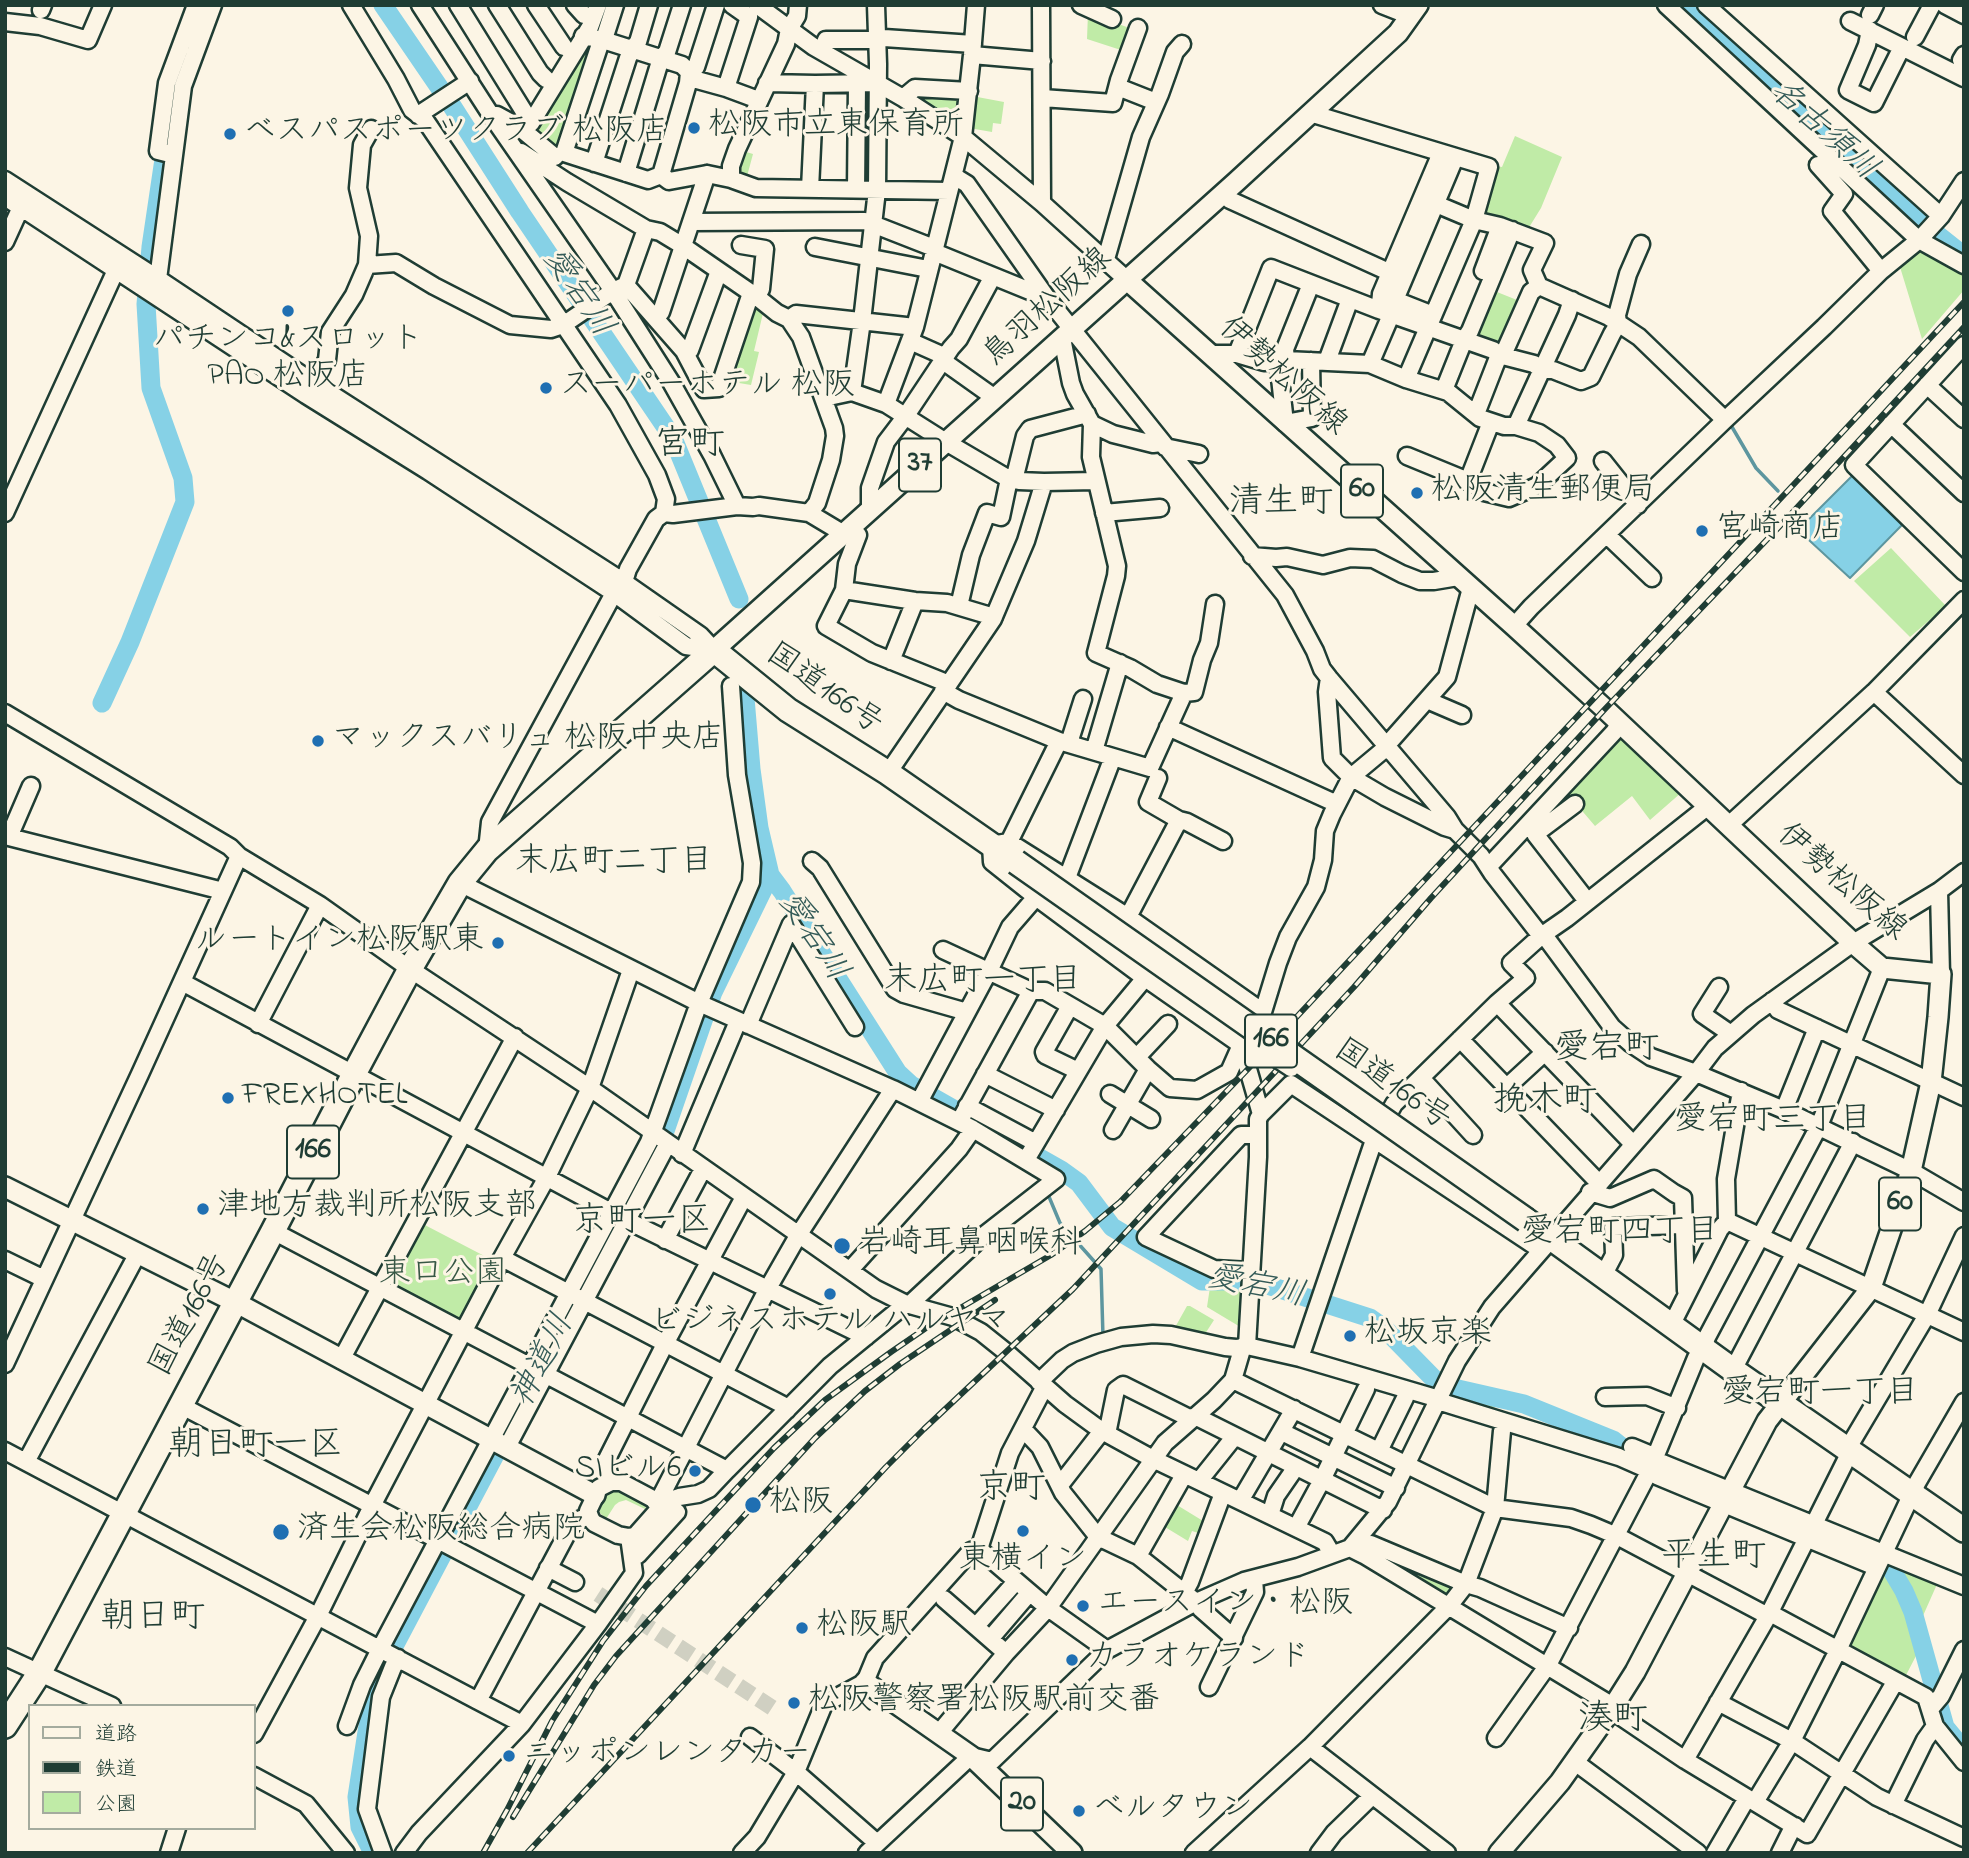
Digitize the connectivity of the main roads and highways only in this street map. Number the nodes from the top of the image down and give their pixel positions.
1 (1414, 11) edge
2 (1126, 279) junction
3 (714, 650) junction
4 (5, 1188) edge
5 (235, 1302) junction
6 (1781, 1403) junction
7 (595, 1495) road end
8 (1964, 1530) edge
9 (865, 1682) road end
10 (5, 1726) edge
11 (1072, 1853) edge
12 (1499, 1853) edge

1 - 2 main road, 鳥羽松阪線 / 37
2 - 3 main road, 鳥羽松阪線 / 37
2 - 6 main road, 伊勢松阪線 / 60
3 - 5 highway, 国道166号 / 166
3 - 6 highway, 国道166号 / 166, bridge
4 - 5 main road
5 - 7 main road
5 - 10 highway, 国道166号 / 166
6 - 8 highway, 国道166号 / 166
6 - 12 main road, 60
9 - 11 main road, 20

